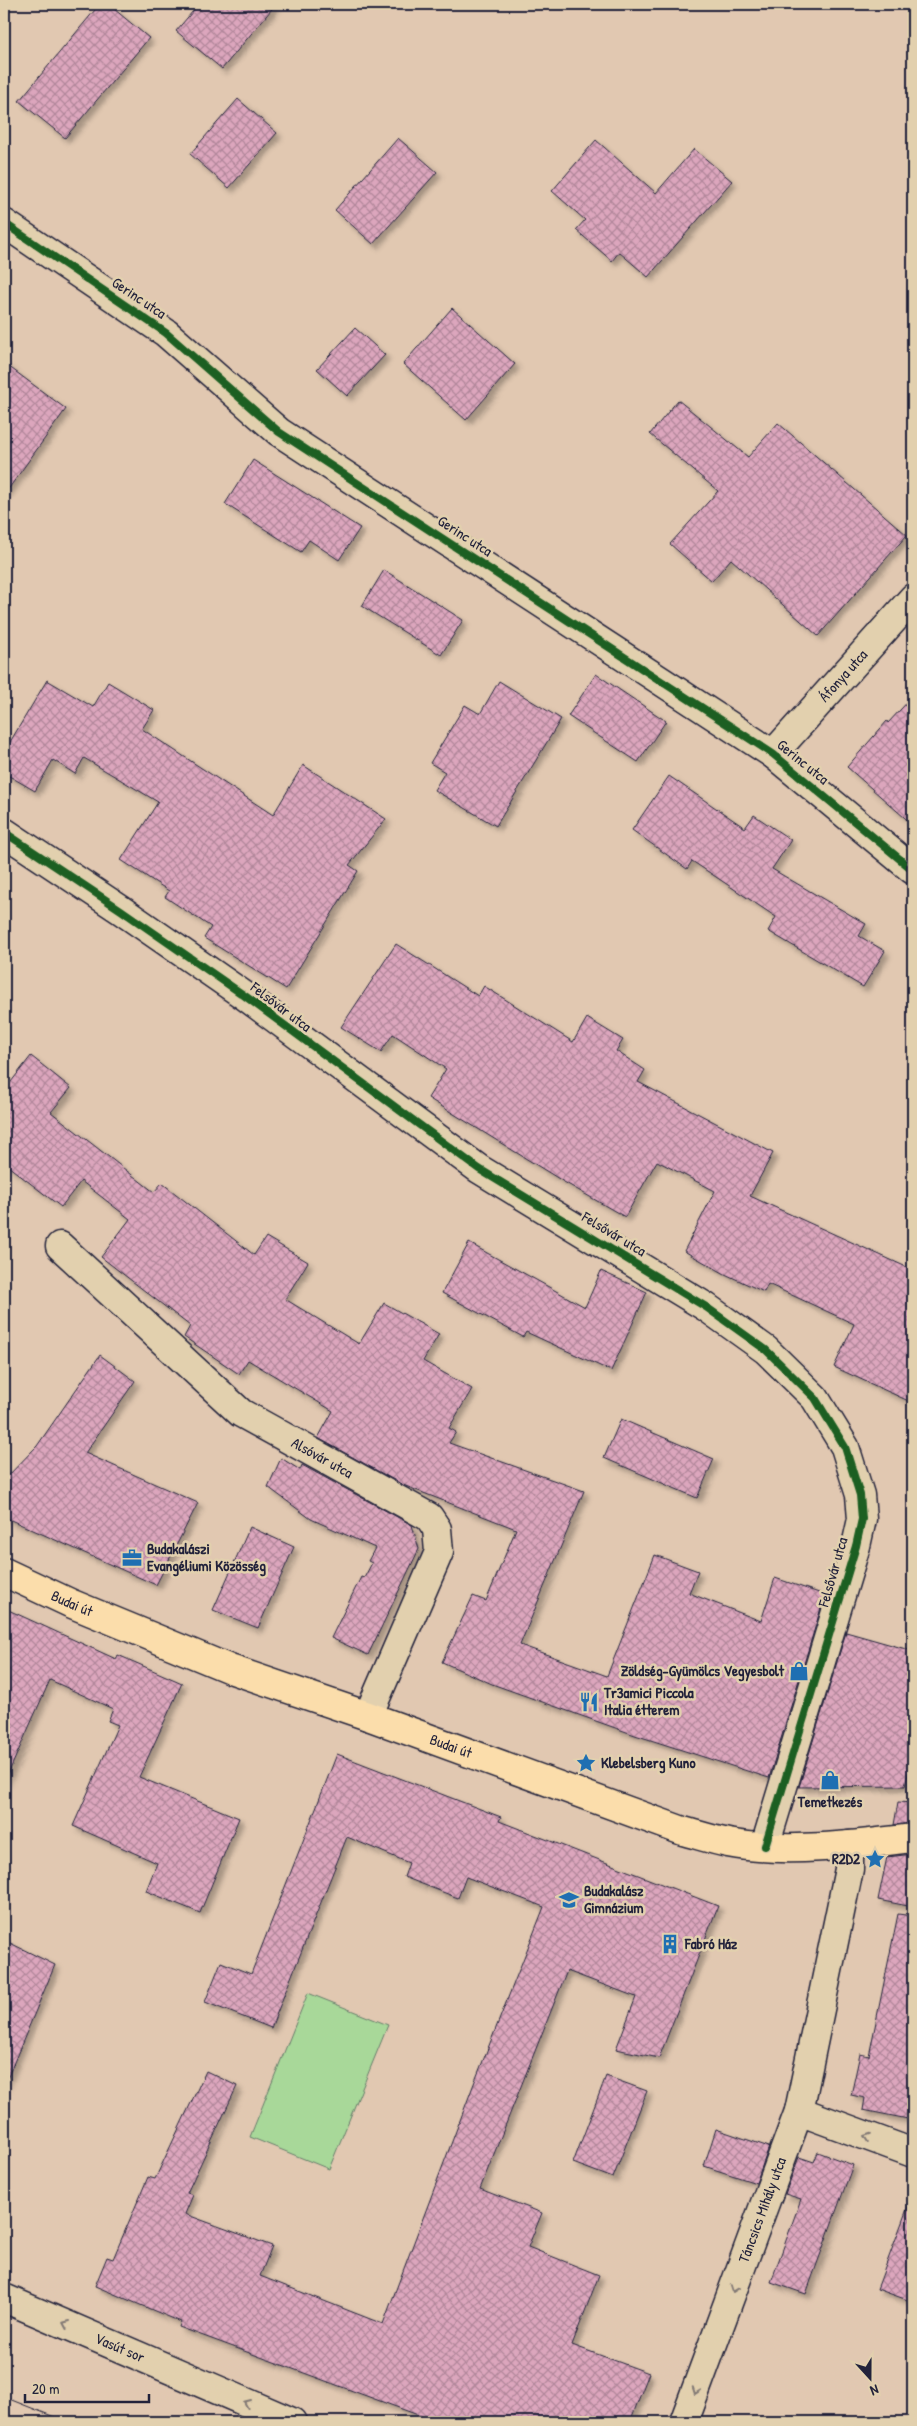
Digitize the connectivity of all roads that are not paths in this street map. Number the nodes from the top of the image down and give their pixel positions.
1 (4, 223) edge
2 (913, 598) edge
3 (773, 754) junction
4 (4, 832) edge
5 (913, 870) edge
6 (60, 1246) dead end
7 (4, 1572) edge
8 (368, 1716) junction
9 (913, 1838) edge
10 (849, 1845) junction
11 (765, 1846) junction
12 (799, 2112) junction
13 (913, 2153) edge
14 (4, 2298) edge
15 (292, 2422) edge
16 (684, 2422) edge

1 - 3 street, Gerinc utca
2 - 3 street, Áfonya utca
3 - 5 street, Gerinc utca
4 - 11 street, Felsővár utca
6 - 8 street, Alsóvár utca
7 - 8 main road, Budai út
8 - 11 main road, Budai út
9 - 10 main road, Budai út
10 - 11 main road, Budai út
10 - 12 street, Táncsics Mihály utca
13 -> 12 street
12 -> 16 street, Táncsics Mihály utca
15 -> 14 street, Vasút sor

